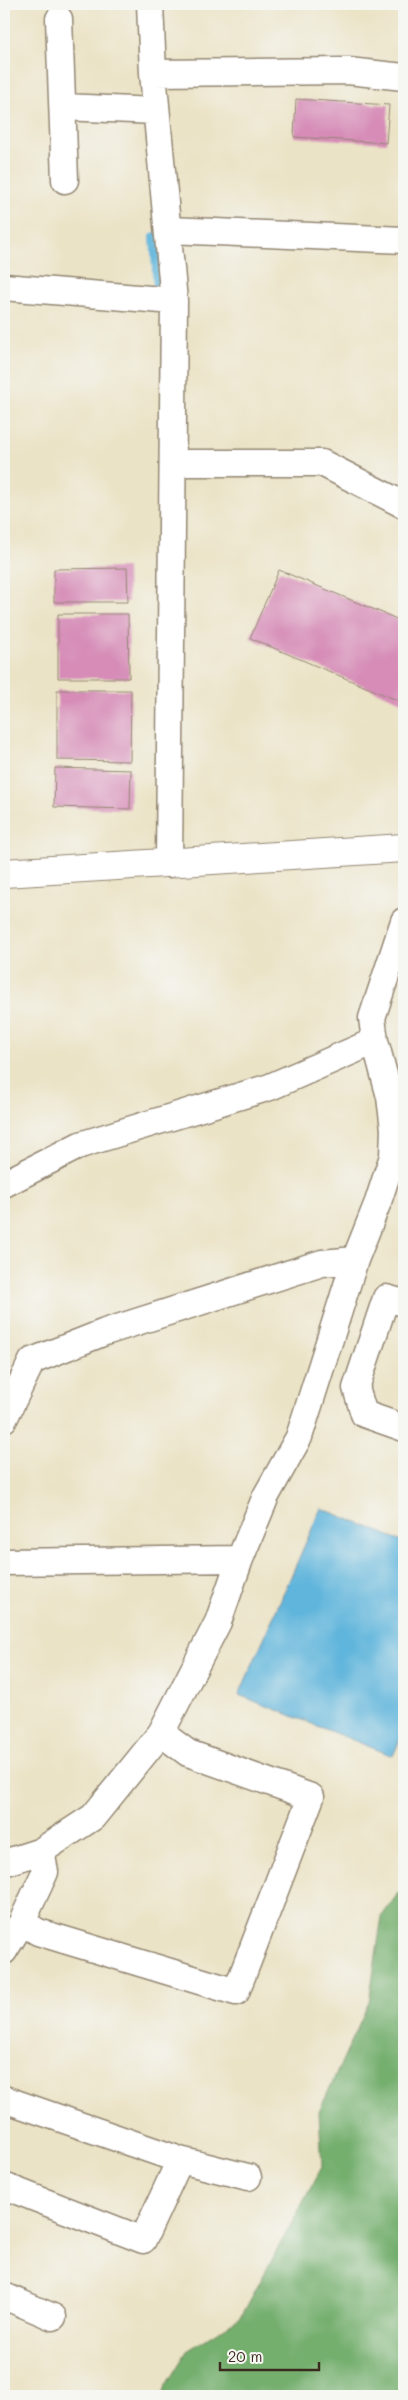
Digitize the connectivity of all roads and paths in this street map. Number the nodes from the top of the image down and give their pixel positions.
1 (150, 4) edge
2 (59, 19) dead end
3 (152, 73) junction
4 (404, 77) edge
5 (62, 107) junction
6 (156, 111) junction
7 (65, 180) dead end
8 (169, 230) junction
9 (404, 240) edge
10 (4, 287) edge
11 (174, 301) junction
12 (173, 463) junction
13 (404, 506) edge
14 (404, 848) edge
15 (169, 864) junction
16 (4, 872) edge
17 (404, 922) edge
18 (375, 1041) junction
19 (399, 1130) edge
20 (4, 1184) edge
21 (355, 1260) junction
22 (404, 1303) edge
23 (4, 1420) edge
24 (404, 1428) edge
25 (240, 1559) junction
26 (4, 1562) edge
27 (161, 1733) junction
28 (41, 1850) junction
29 (4, 1863) edge
30 (22, 1922) junction
31 (4, 1952) edge
32 (4, 2099) edge
33 (180, 2160) junction
34 (248, 2177) dead end
35 (4, 2186) edge
36 (4, 2296) edge
37 (53, 2317) dead end

1 - 3 street
2 - 5 street
3 - 4 street
3 - 6 street
5 - 6 street
5 - 7 street
6 - 8 street
8 - 9 street
8 - 11 street
10 - 11 street
11 - 12 street
12 - 13 street
12 - 15 street
14 - 15 street
15 - 16 street
17 - 18 street
18 - 19 street
18 - 20 street
19 - 21 street
21 - 23 street
21 - 25 street
22 - 24 street
25 - 26 street
25 - 27 street
27 - 28 street
27 - 30 street
28 - 29 street
28 - 30 street
30 - 31 street
32 - 33 street
33 - 34 street
33 - 35 street
36 - 37 street

